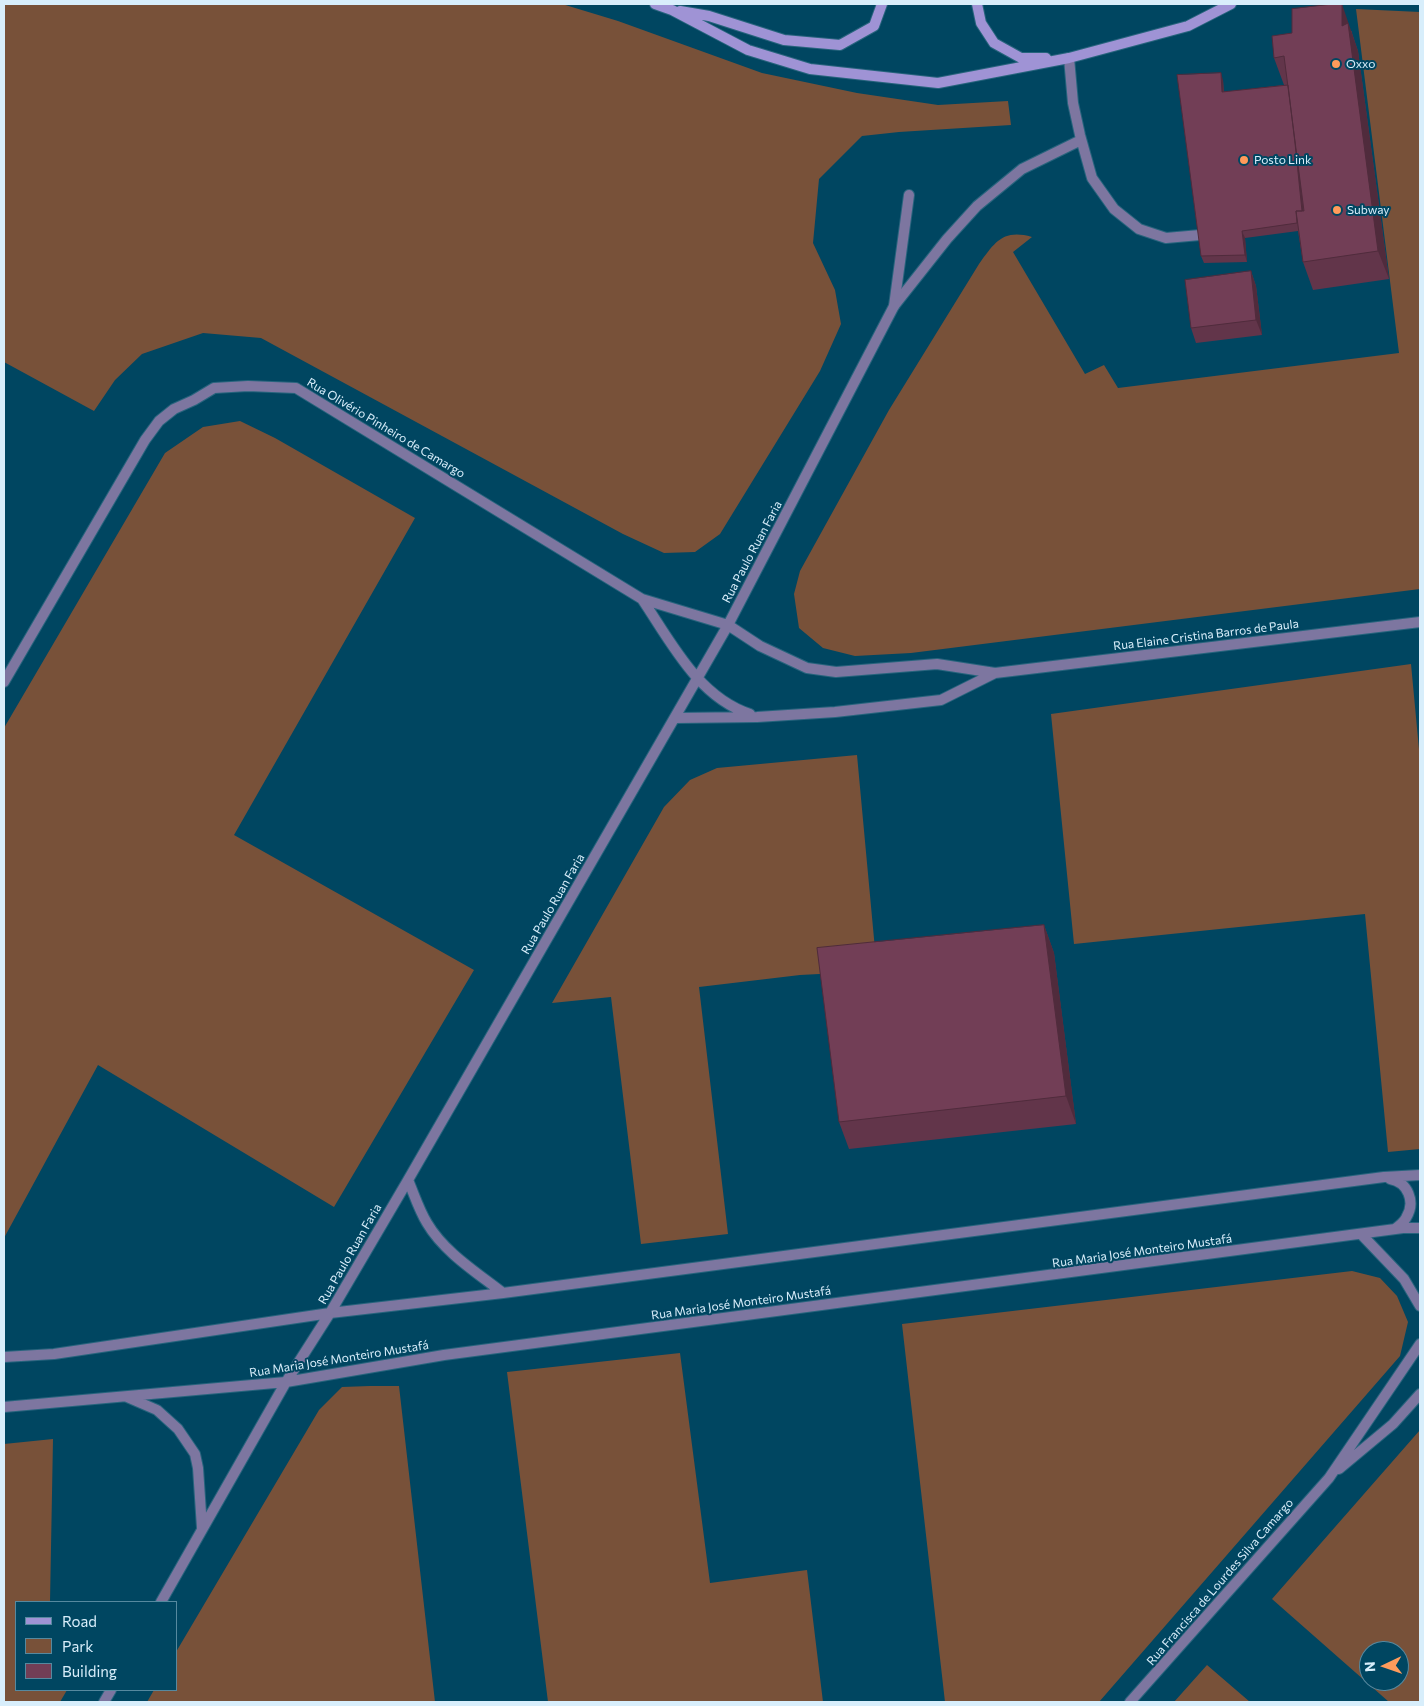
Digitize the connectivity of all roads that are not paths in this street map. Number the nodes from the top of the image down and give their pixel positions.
1 (655, 4) edge
2 (882, 4) edge
3 (978, 4) edge
4 (1231, 4) edge
5 (672, 10) junction
6 (1069, 58) junction
7 (1081, 140) junction
8 (909, 195) dead end
9 (1200, 235) edge
10 (894, 306) junction
11 (642, 599) junction
12 (1420, 622) edge
13 (728, 625) junction
14 (995, 673) junction
15 (697, 680) junction
16 (4, 682) edge
17 (757, 717) junction
18 (675, 718) junction
19 (1420, 1175) edge
20 (1384, 1178) junction
21 (408, 1180) junction
22 (1420, 1228) edge
23 (1394, 1230) junction
24 (1361, 1234) junction
25 (503, 1293) junction
26 (1420, 1306) edge
27 (330, 1313) junction
28 (1420, 1344) edge
29 (4, 1357) edge
30 (286, 1382) junction
31 (1420, 1394) edge
32 (124, 1396) junction
33 (4, 1407) edge
34 (1329, 1478) junction
35 (202, 1528) junction
36 (162, 1601) edge
37 (111, 1691) edge
38 (104, 1702) edge
39 (1130, 1702) edge

1 - 5 main road
2 - 5 main road
3 - 6 main road
4 - 6 main road
5 - 6 main road
6 - 7 street
7 - 9 street
7 - 10 street
8 - 10 street, Rua Paulo Ruan Faria
10 - 13 street, Rua Paulo Ruan Faria
11 - 13 street, Rua Olivério Pinheiro de Camargo
11 - 15 street, Rua Olivério Pinheiro de Camargo
11 - 16 street, Rua Olivério Pinheiro de Camargo
12 - 14 street, Rua Elaine Cristina Barros de Paula
13 - 14 street, Rua Elaine Cristina Barros de Paula
13 - 15 street, Rua Paulo Ruan Faria
14 - 17 street, Rua Elaine Cristina Barros de Paula
15 - 17 street, Rua Elaine Cristina Barros de Paula
15 - 18 street, Rua Paulo Ruan Faria
17 - 18 street, Rua Elaine Cristina Barros de Paula
18 - 21 street, Rua Paulo Ruan Faria
19 - 20 street
20 - 23 street
20 - 25 street
21 - 25 street
21 - 27 street, Rua Paulo Ruan Faria
22 - 23 street, Rua Maria José Monteiro Mustafá
23 - 24 street, Rua Maria José Monteiro Mustafá
24 - 26 street
24 - 30 street, Rua Maria José Monteiro Mustafá
25 - 27 street
27 - 29 street
27 - 30 street, Rua Paulo Ruan Faria
28 - 34 street, Rua Francisca de Lourdes Silva Camargo
30 - 32 street, Rua Maria José Monteiro Mustafá
30 - 35 street, Rua Paulo Ruan Faria
31 - 34 street, Rua Francisca de Lourdes Silva Camargo
32 - 33 street, Rua Maria José Monteiro Mustafá
32 - 35 street, Rua Maria José Monteiro Mustafá
34 - 39 street, Rua Francisca de Lourdes Silva Camargo
35 - 36 street, Rua Paulo Ruan Faria
37 - 38 street

